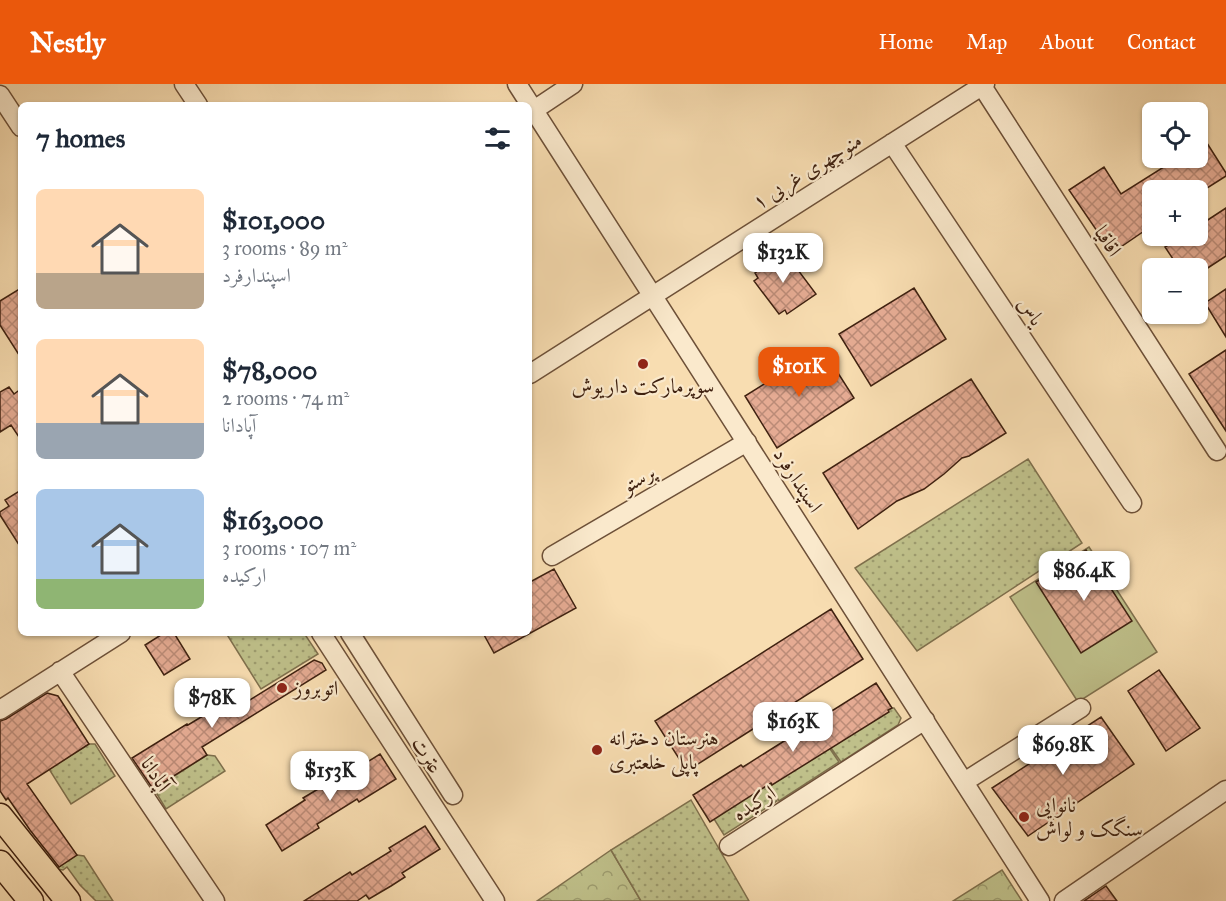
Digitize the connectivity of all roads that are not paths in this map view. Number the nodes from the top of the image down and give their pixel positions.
1 (184, 84) edge
2 (518, 84) edge
3 (573, 84) edge
4 (984, 85) edge
5 (0, 95) edge
6 (196, 102) edge
7 (529, 102) edge
8 (532, 107) edge
9 (534, 110) junction
10 (18, 122) edge
11 (892, 143) junction
12 (652, 295) junction
13 (532, 373) edge
14 (747, 442) junction
15 (1217, 451) dead end
16 (1132, 503) dead end
17 (552, 556) dead end
18 (116, 636) edge
19 (323, 636) edge
20 (352, 636) edge
21 (60, 671) junction
22 (1081, 708) dead end
23 (0, 710) edge
24 (924, 720) junction
25 (964, 782) junction
26 (1226, 790) edge
27 (453, 795) dead end
28 (0, 816) edge
29 (729, 846) dead end
30 (0, 862) edge
31 (31, 901) edge
32 (68, 901) edge
33 (215, 901) edge
34 (495, 901) edge
35 (1040, 901) edge
36 (1064, 901) edge

1 - 6 street
2 - 7 street, اسپندارفرد
3 - 9 street
4 - 11 street, منوچهری غربی ۱
4 - 15 street, اقاقیا
5 - 10 street
8 - 9 street, اسپندارفرد
9 - 12 street, اسپندارفرد
11 - 12 street, منوچهری غربی ۱
11 - 16 street, یاس
12 - 13 street, منوچهری غربی ۱
12 - 14 street, اسپندارفرد
14 - 17 street, پرستو
14 - 24 street, اسپندارفرد
18 - 21 street
19 - 34 street, عترت
20 - 27 street
21 - 23 street
21 - 33 street, آپادانا
22 - 25 street
24 - 25 street, اسپندارفرد
24 - 29 street, ارکیده
25 - 35 street, اسپندارفرد
26 - 36 street
28 - 32 main road
30 - 31 main road

